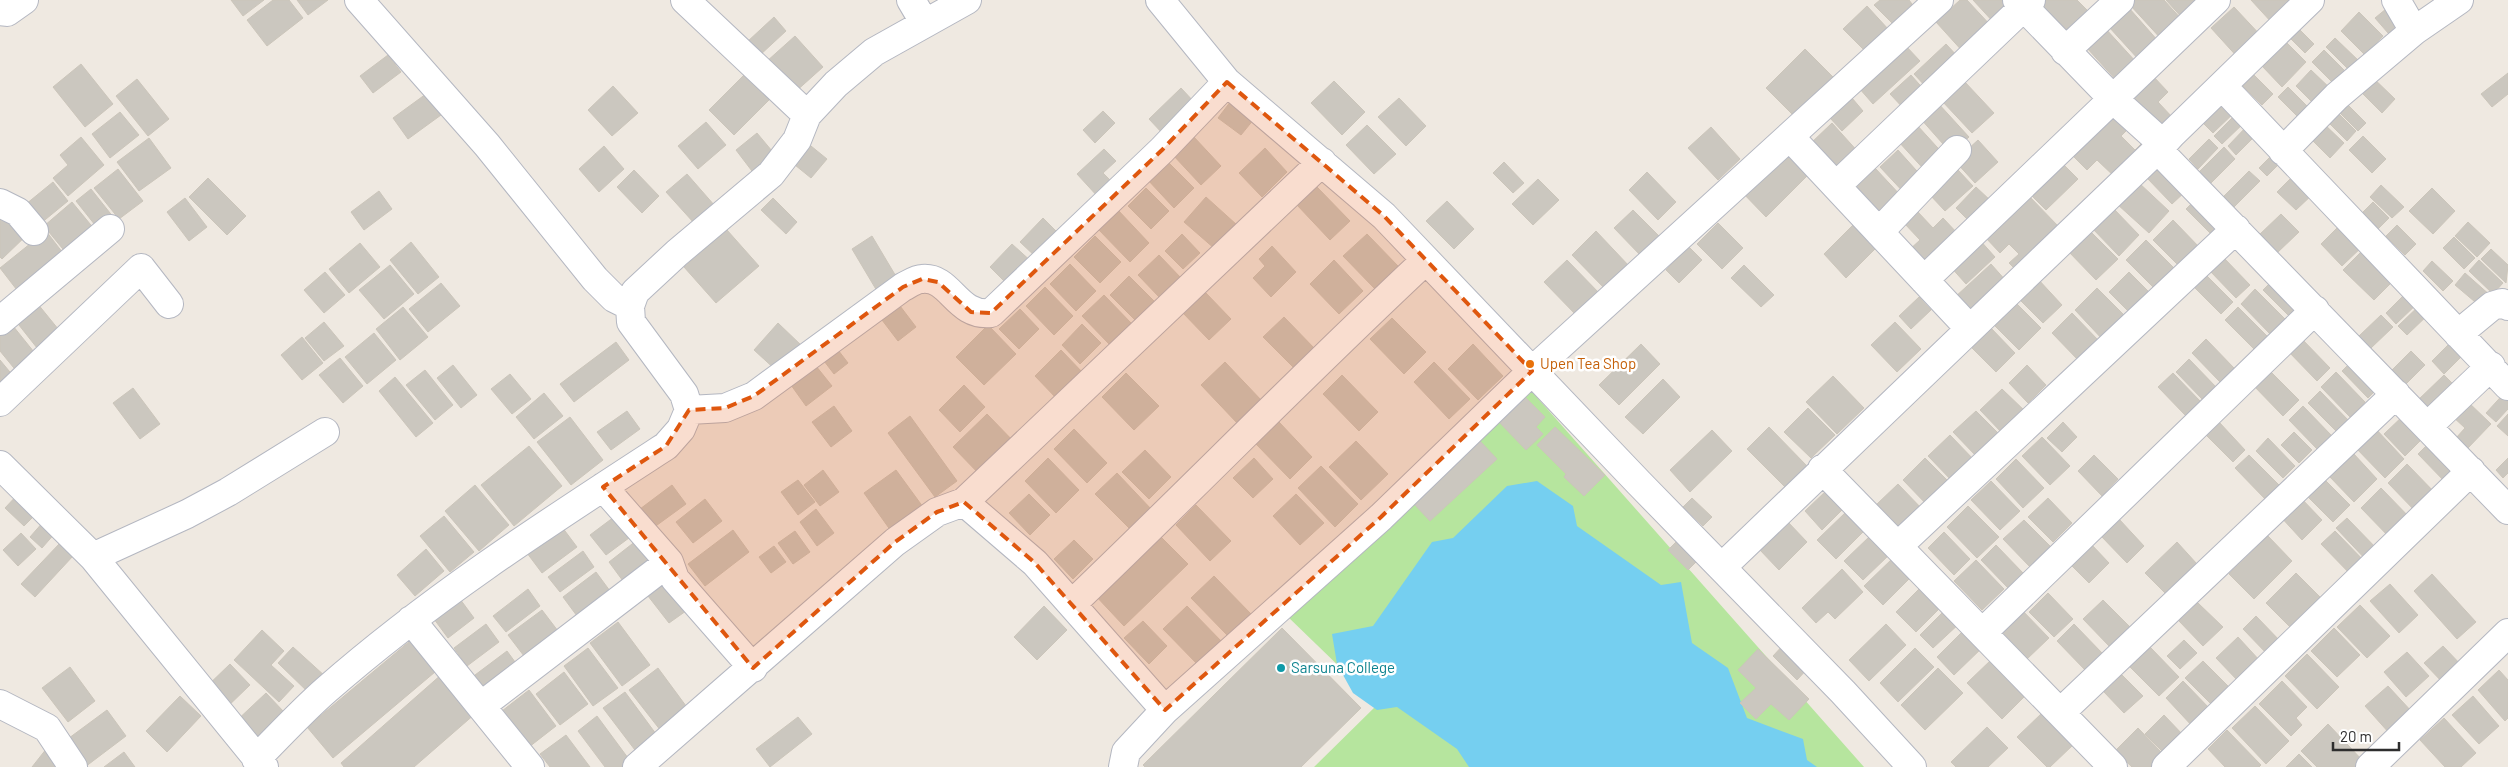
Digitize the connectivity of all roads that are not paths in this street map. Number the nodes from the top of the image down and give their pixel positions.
1 (24, 0) edge
2 (359, 0) edge
3 (685, 0) edge
4 (967, 0) edge
5 (1160, 0) edge
6 (1939, 0) edge
7 (2120, 0) edge
8 (2216, 0) edge
9 (2310, 0) edge
10 (2396, 0) edge
11 (2459, 0) edge
12 (2024, 2) edge
13 (0, 11) edge
14 (918, 11) edge
15 (2414, 31) junction
16 (2065, 51) junction
17 (1227, 82) junction
18 (2222, 86) junction
19 (2112, 98) junction
20 (806, 115) junction
21 (1790, 137) junction
22 (2163, 144) junction
23 (1957, 150) dead end
24 (2282, 151) junction
25 (1322, 162) junction
26 (1836, 186) junction
27 (0, 203) edge
28 (110, 229) dead end
29 (2236, 229) junction
30 (34, 231) dead end
31 (1879, 232) junction
32 (1426, 260) junction
33 (1924, 280) junction
34 (169, 304) dead end
35 (630, 306) junction
36 (2508, 306) edge
37 (2315, 310) junction
38 (0, 321) edge
39 (1970, 329) junction
40 (2458, 334) junction
41 (1532, 371) junction
42 (2500, 376) edge
43 (2396, 394) junction
44 (0, 402) edge
45 (689, 410) junction
46 (2428, 426) junction
47 (325, 432) dead end
48 (0, 465) edge
49 (1822, 469) junction
50 (2471, 471) junction
51 (603, 487) junction
52 (964, 502) junction
53 (2508, 510) edge
54 (1898, 546) junction
55 (93, 556) junction
56 (669, 562) junction
57 (1722, 567) junction
58 (1072, 604) junction
59 (411, 620) junction
60 (1982, 632) junction
61 (2508, 633) edge
62 (752, 668) junction
63 (0, 704) edge
64 (482, 705) junction
65 (1165, 710) junction
66 (2061, 712) junction
67 (260, 763) edge
68 (73, 767) edge
69 (530, 767) edge
70 (637, 767) edge
71 (1123, 767) edge
72 (1912, 767) edge
73 (2113, 767) edge
74 (2166, 767) edge
75 (2370, 767) edge

1 - 13 street
2 - 35 street
3 - 20 street
4 - 14 street
5 - 17 street
6 - 21 street
7 - 16 street
8 - 19 street
9 - 18 street
10 - 15 street
11 - 15 street
12 - 16 street
12 - 26 street
14 - 20 street
15 - 24 street
16 - 19 street
17 - 25 street
17 - 45 street
18 - 22 street
18 - 24 street
19 - 22 street
19 - 33 street
20 - 35 street
21 - 26 street
21 - 41 street
22 - 29 street
22 - 39 street
23 - 31 street
24 - 40 street
25 - 32 street
25 - 52 street
26 - 31 street
27 - 30 street
28 - 38 street
29 - 37 street
29 - 54 street
31 - 33 street
32 - 41 street
32 - 58 street
33 - 39 street
34 - 44 street
35 - 45 street
36 - 40 street
37 - 43 street
37 - 60 street
39 - 49 street
40 - 42 street
41 - 57 street
41 - 65 street
42 - 46 street
43 - 46 street
43 - 66 street
45 - 51 street
46 - 50 street
47 - 55 street
48 - 55 street
49 - 54 street
49 - 57 street
50 - 53 street
50 - 74 street
51 - 56 street
51 - 59 street
52 - 58 street
52 - 62 street
54 - 60 street
55 - 67 street
56 - 62 street
56 - 64 street
57 - 72 street
58 - 65 street
59 - 64 street
59 - 67 street
60 - 66 street
61 - 75 street
62 - 70 street
63 - 68 street
64 - 69 street
65 - 71 street
66 - 73 street

